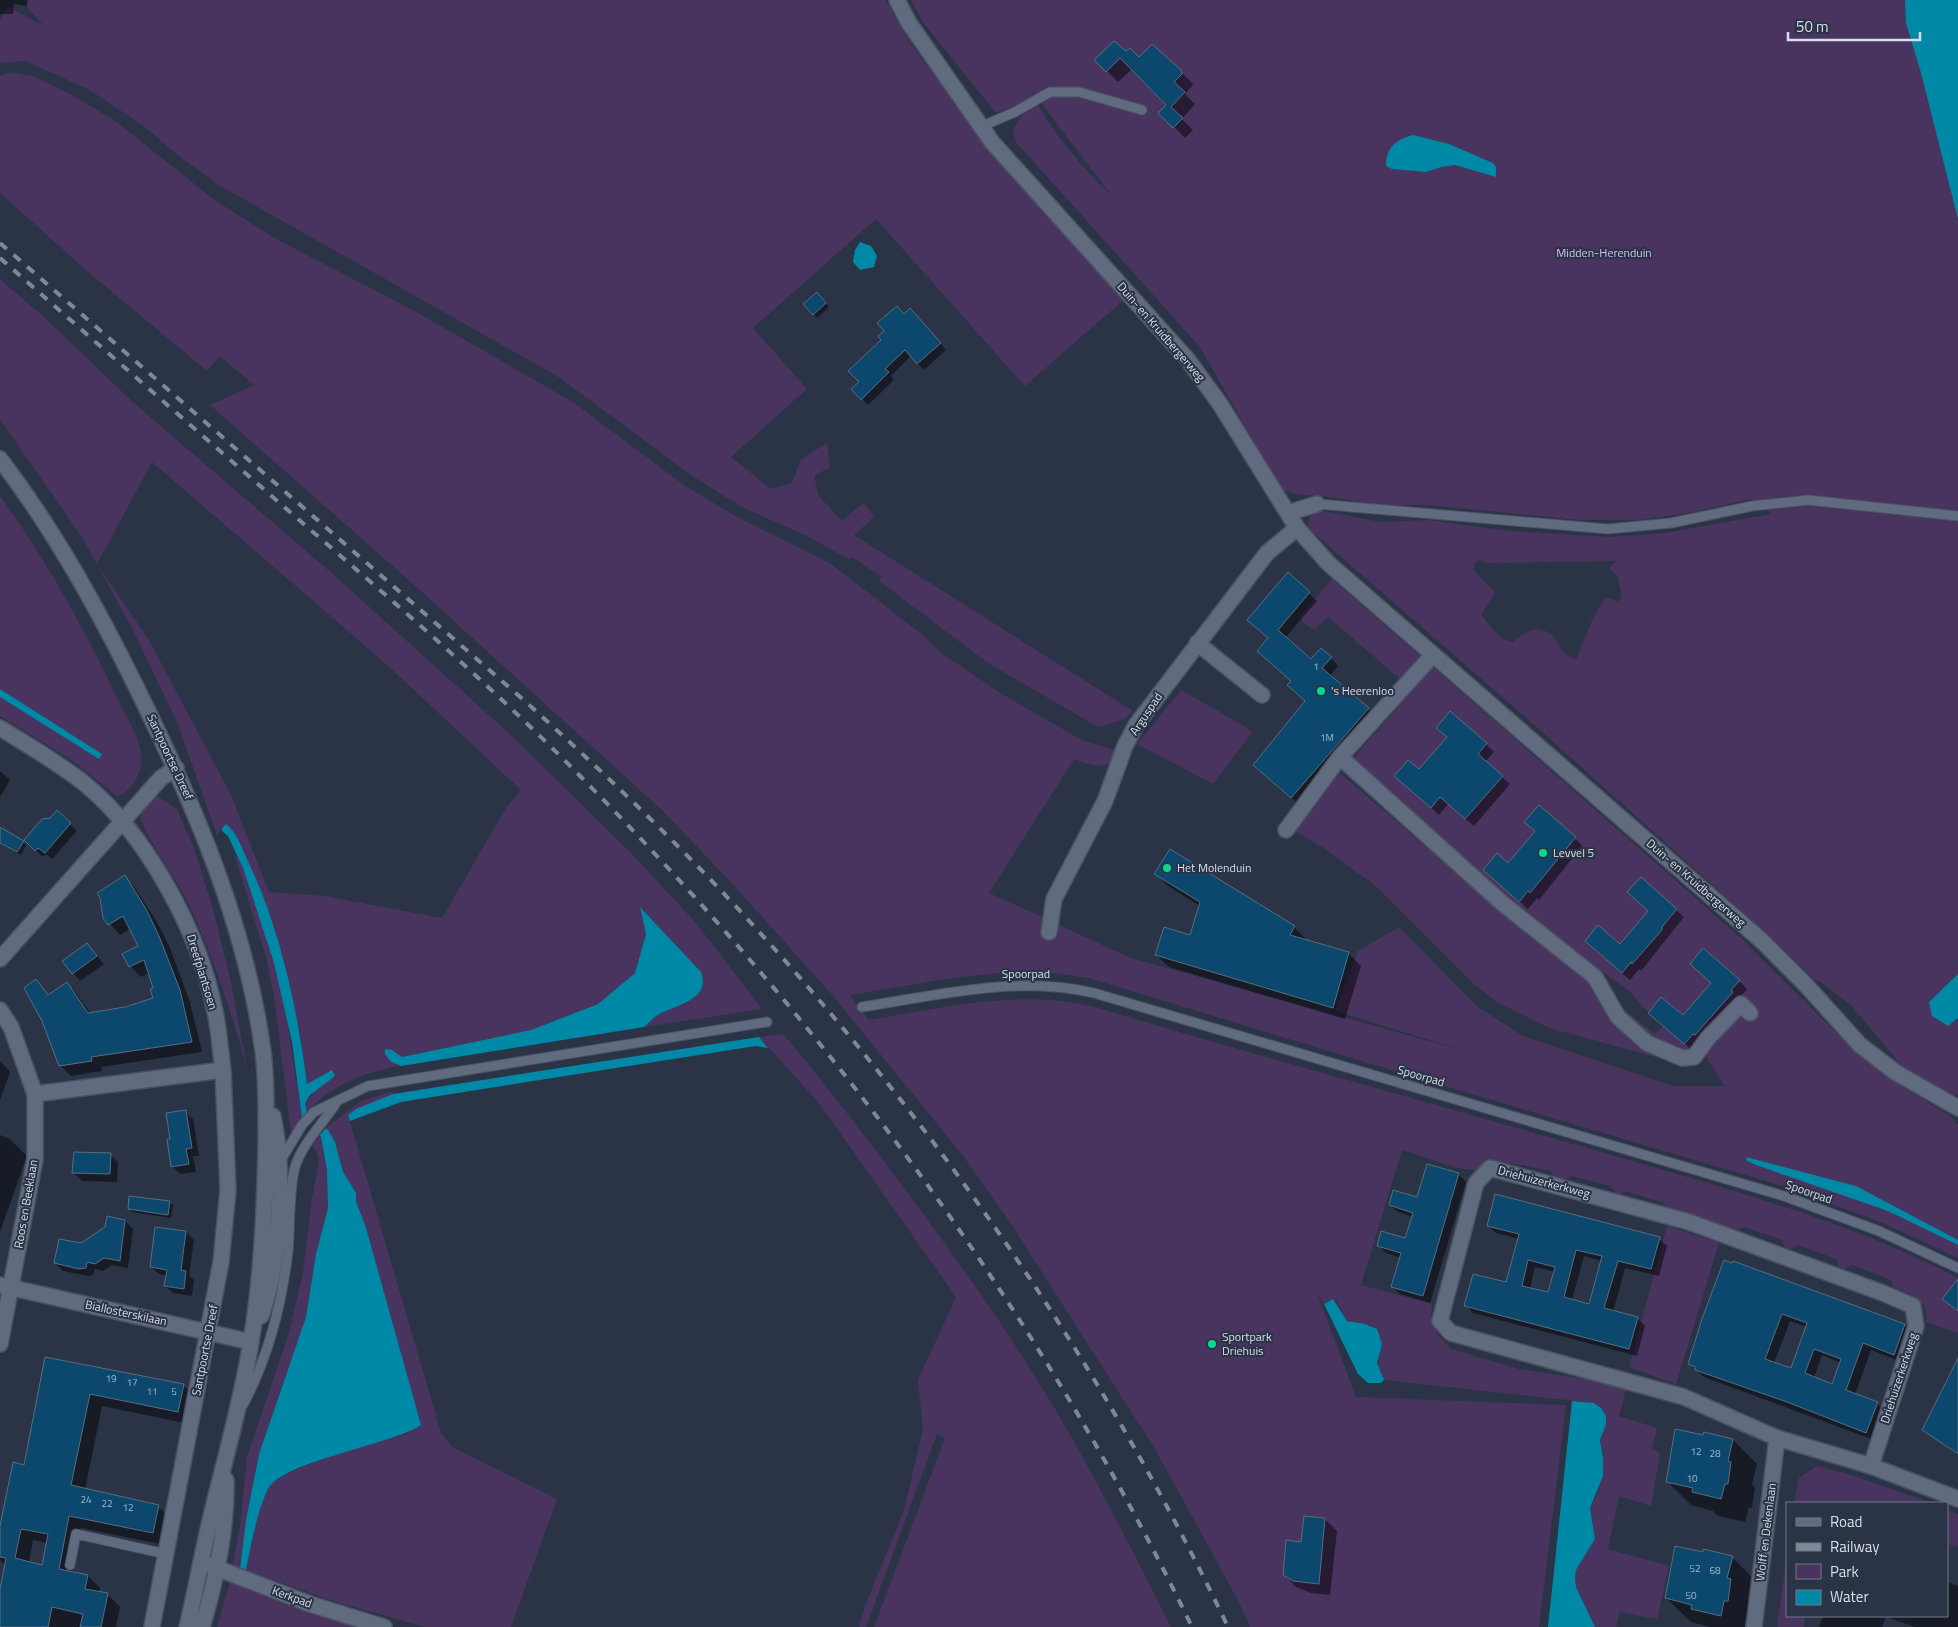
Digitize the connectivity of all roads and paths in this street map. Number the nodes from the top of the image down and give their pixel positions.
1 (897, 0) edge
2 (1142, 110) dead end
3 (987, 124) dead end
4 (0, 460) edge
5 (1317, 504) joint
6 (1288, 513) junction
7 (1958, 516) edge
8 (1297, 528) junction
9 (1197, 643) junction
10 (1432, 656) junction
11 (1262, 695) dead end
12 (0, 728) edge
13 (1340, 757) junction
14 (176, 768) junction
15 (123, 823) junction
16 (1286, 830) dead end
17 (1049, 932) dead end
18 (0, 959) edge
19 (862, 1007) dead end
20 (0, 1010) edge
21 (1750, 1013) dead end
22 (767, 1022) dead end
23 (223, 1070) junction
24 (266, 1085) junction
25 (34, 1094) junction
26 (336, 1102) junction
27 (1958, 1108) edge
28 (279, 1164) junction
29 (266, 1190) junction
30 (1958, 1268) edge
31 (6, 1287) edge
32 (209, 1332) junction
33 (251, 1342) junction
34 (0, 1344) edge
35 (234, 1422) junction
36 (1777, 1438) junction
37 (225, 1466) junction
38 (1871, 1466) junction
39 (1958, 1499) edge
40 (166, 1554) junction
41 (201, 1562) junction
42 (70, 1565) dead end
43 (216, 1568) junction
44 (152, 1627) edge
45 (187, 1627) edge
46 (202, 1627) edge
47 (384, 1627) edge
48 (1754, 1627) edge

1 - 6 street, Duin- en Kruidbergerweg
2 - 3 lane
4 - 14 street, Santpoortse Dreef
5 - 6 street
5 - 7 lane
6 - 8 street, Duin- en Kruidbergerweg
8 - 9 street, Arguspad
8 - 10 street, Duin- en Kruidbergerweg
9 - 11 street
9 - 17 street, Arguspad
10 - 13 street
10 - 27 street, Duin- en Kruidbergerweg
12 - 15 street, Dreefplantsoen
13 - 16 street
13 - 21 street
14 - 15 street
14 - 24 street, Santpoortse Dreef
15 - 18 street
15 - 23 street, Dreefplantsoen
19 - 30 lane, Spoorpad
20 - 25 street, Roos en Beeklaan
22 - 26 lane
23 - 25 street
23 - 32 street, Santpoortse Dreef
24 - 28 street, Santpoortse Dreef
24 - 29 street, Santpoortse Dreef
25 - 31 street, Roos en Beeklaan
26 - 28 lane
26 - 35 lane
28 - 29 lane
28 - 33 street, Santpoortse Dreef
29 - 33 street, Santpoortse Dreef
31 - 32 street, Biallosterskilaan
31 - 34 street, Roos en Beeklaan
32 - 33 street, Biallosterskilaan
32 - 40 street, Santpoortse Dreef
33 - 35 street, Santpoortse Dreef
35 - 37 street, Santpoortse Dreef
36 - 38 street, Driehuizerkerkweg
36 - 38 street, Driehuizerkerkweg
36 - 48 street, Wolff en Dekenlaan
37 - 41 street, Santpoortse Dreef
37 - 43 street, Santpoortse Dreef
38 - 39 street, Driehuizerkerkweg
40 - 42 lane
40 - 44 street, Santpoortse Dreef
41 - 43 street, Kerkpad
41 - 45 street, Santpoortse Dreef
43 - 46 street, Santpoortse Dreef
43 - 47 street, Kerkpad

